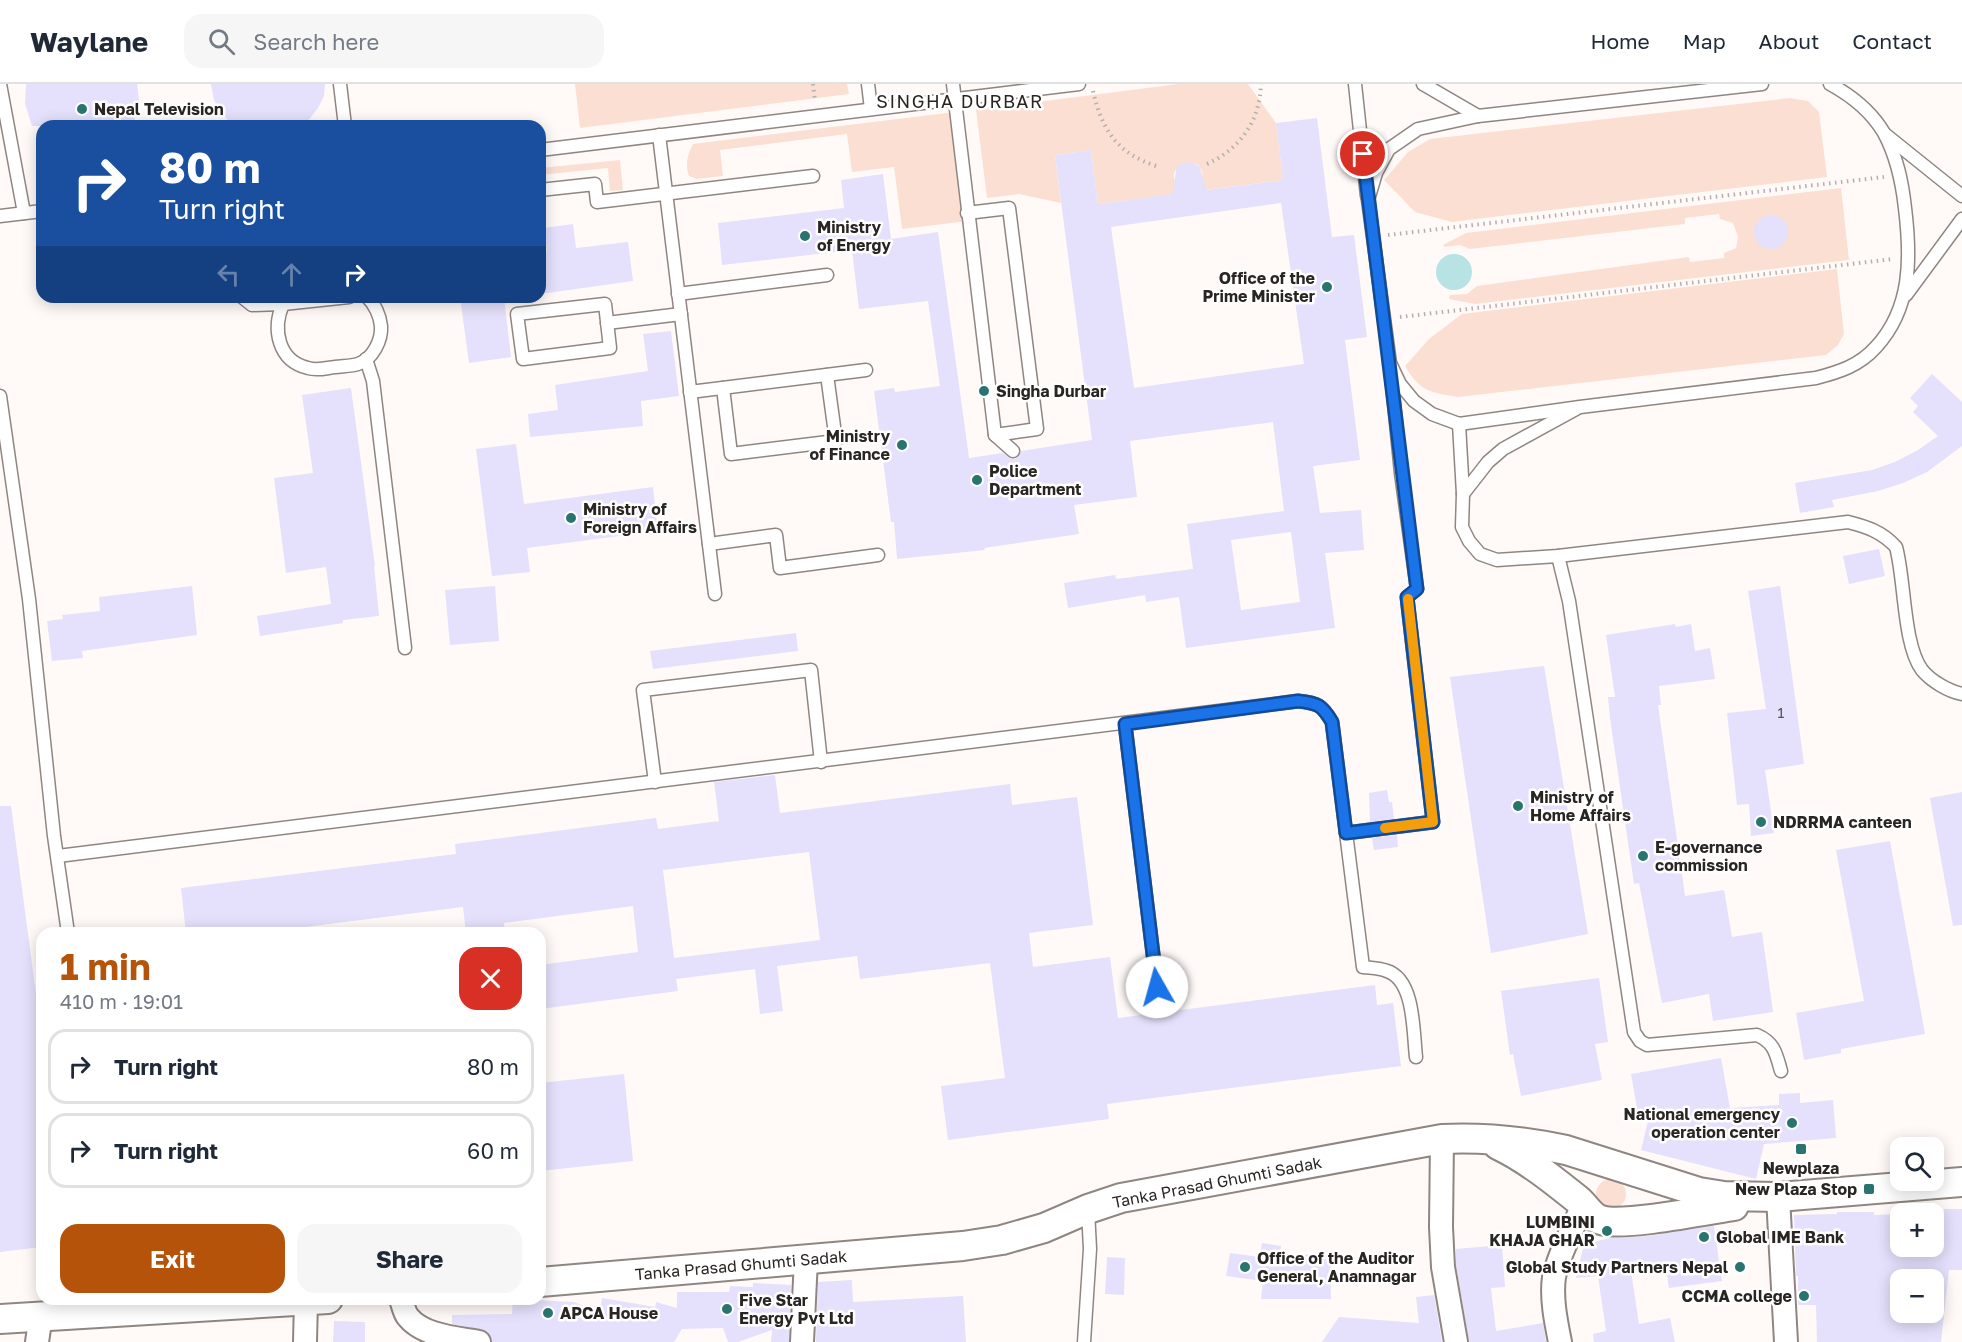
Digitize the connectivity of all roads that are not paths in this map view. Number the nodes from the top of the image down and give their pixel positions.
1 (0, 84) edge
2 (340, 84) edge
3 (868, 84) edge
4 (953, 84) edge
5 (1079, 84) edge
6 (1354, 84) edge
7 (1423, 84) edge
8 (1762, 84) edge
9 (1830, 84) edge
10 (955, 99) junction
11 (871, 110) junction
12 (3, 115) edge
13 (1478, 116) junction
14 (344, 120) edge
15 (1883, 132) junction
16 (659, 135) junction
17 (546, 149) edge
18 (813, 176) dead end
19 (546, 189) edge
20 (666, 194) junction
21 (1962, 196) edge
22 (1368, 200) junction
23 (36, 212) edge
24 (24, 213) junction
25 (967, 213) junction
26 (0, 216) edge
27 (1962, 219) edge
28 (827, 275) dead end
29 (678, 294) junction
30 (1902, 301) junction
31 (250, 303) edge
32 (292, 303) edge
33 (372, 303) edge
34 (283, 304) junction
35 (681, 314) junction
36 (607, 323) junction
37 (366, 359) junction
38 (1390, 363) junction
39 (866, 370) dead end
40 (827, 375) junction
41 (723, 388) junction
42 (690, 392) junction
43 (0, 396) edge
44 (1580, 407) junction
45 (1458, 424) junction
46 (995, 435) junction
47 (1013, 451) dead end
48 (1463, 494) junction
49 (709, 544) junction
50 (878, 555) dead end
51 (1558, 556) junction
52 (715, 594) dead end
53 (405, 648) dead end
54 (1962, 694) edge
55 (1125, 724) junction
56 (821, 762) junction
57 (655, 782) junction
58 (1346, 833) junction
59 (57, 856) junction
60 (67, 927) edge
61 (1157, 987) dead end
62 (1416, 1057) dead end
63 (1781, 1071) dead end
64 (1482, 1137) junction
65 (1442, 1139) junction
66 (1623, 1169) junction
67 (1962, 1182) edge
68 (1778, 1197) junction
69 (1583, 1204) junction
70 (1088, 1209) junction
71 (1621, 1222) junction
72 (1562, 1253) junction
73 (806, 1259) junction
74 (546, 1281) edge
75 (269, 1305) edge
76 (316, 1305) edge
77 (403, 1305) edge
78 (0, 1319) edge
79 (39, 1329) edge
80 (305, 1342) edge
81 (479, 1342) edge
82 (802, 1342) edge
83 (1084, 1342) edge
84 (1456, 1342) edge
85 (1560, 1342) edge
86 (1786, 1342) edge

1 - 12 lane
2 - 14 lane
3 - 11 lane
4 - 10 lane
5 - 10 lane
6 - 22 lane
7 - 13 lane
8 - 13 lane
9 - 15 lane
10 - 11 lane
10 - 25 lane
11 - 16 lane
12 - 24 lane
13 - 22 lane
15 - 21 lane
15 - 30 lane
16 - 17 lane
16 - 20 lane
18 - 20 lane
19 - 20 lane
20 - 29 lane
22 - 38 lane
23 - 24 lane
24 - 26 lane
25 - 46 lane
25 - 46 lane
27 - 30 lane
28 - 29 lane
29 - 35 lane
30 - 44 lane
31 - 34 lane
32 - 34 lane
33 - 37 lane
34 - 37 lane
35 - 36 lane
35 - 42 lane
36 - 36 lane
37 - 53 lane
38 - 45 lane
38 - 58 lane
39 - 40 lane
40 - 41 lane
40 - 41 lane
41 - 42 lane
42 - 49 lane
43 - 59 lane
44 - 45 lane
44 - 48 lane
45 - 48 lane
46 - 47 lane
48 - 51 lane
49 - 50 lane
49 - 52 lane
51 - 54 lane
51 - 63 lane
55 - 56 lane
55 - 58 lane
55 - 61 lane
56 - 57 lane
56 - 57 lane
57 - 59 lane
58 - 62 lane
59 - 60 lane
64 - 65 street, Tanka Prasad Ghumti Sadak
64 - 66 street
64 - 69 street, Tanka Prasad Ghumti Sadak
65 - 70 street, Tanka Prasad Ghumti Sadak
65 - 84 street
66 - 68 street
66 - 69 street
66 - 71 street
67 - 68 street
68 - 71 street
68 - 86 street
69 - 71 street, Tanka Prasad Ghumti Sadak
69 - 72 street
70 - 73 street, Tanka Prasad Ghumti Sadak
70 - 83 lane
71 - 72 street
72 - 85 street
73 - 74 street, Tanka Prasad Ghumti Sadak
73 - 82 street
75 - 79 street
76 - 80 street
77 - 81 street
78 - 79 street

